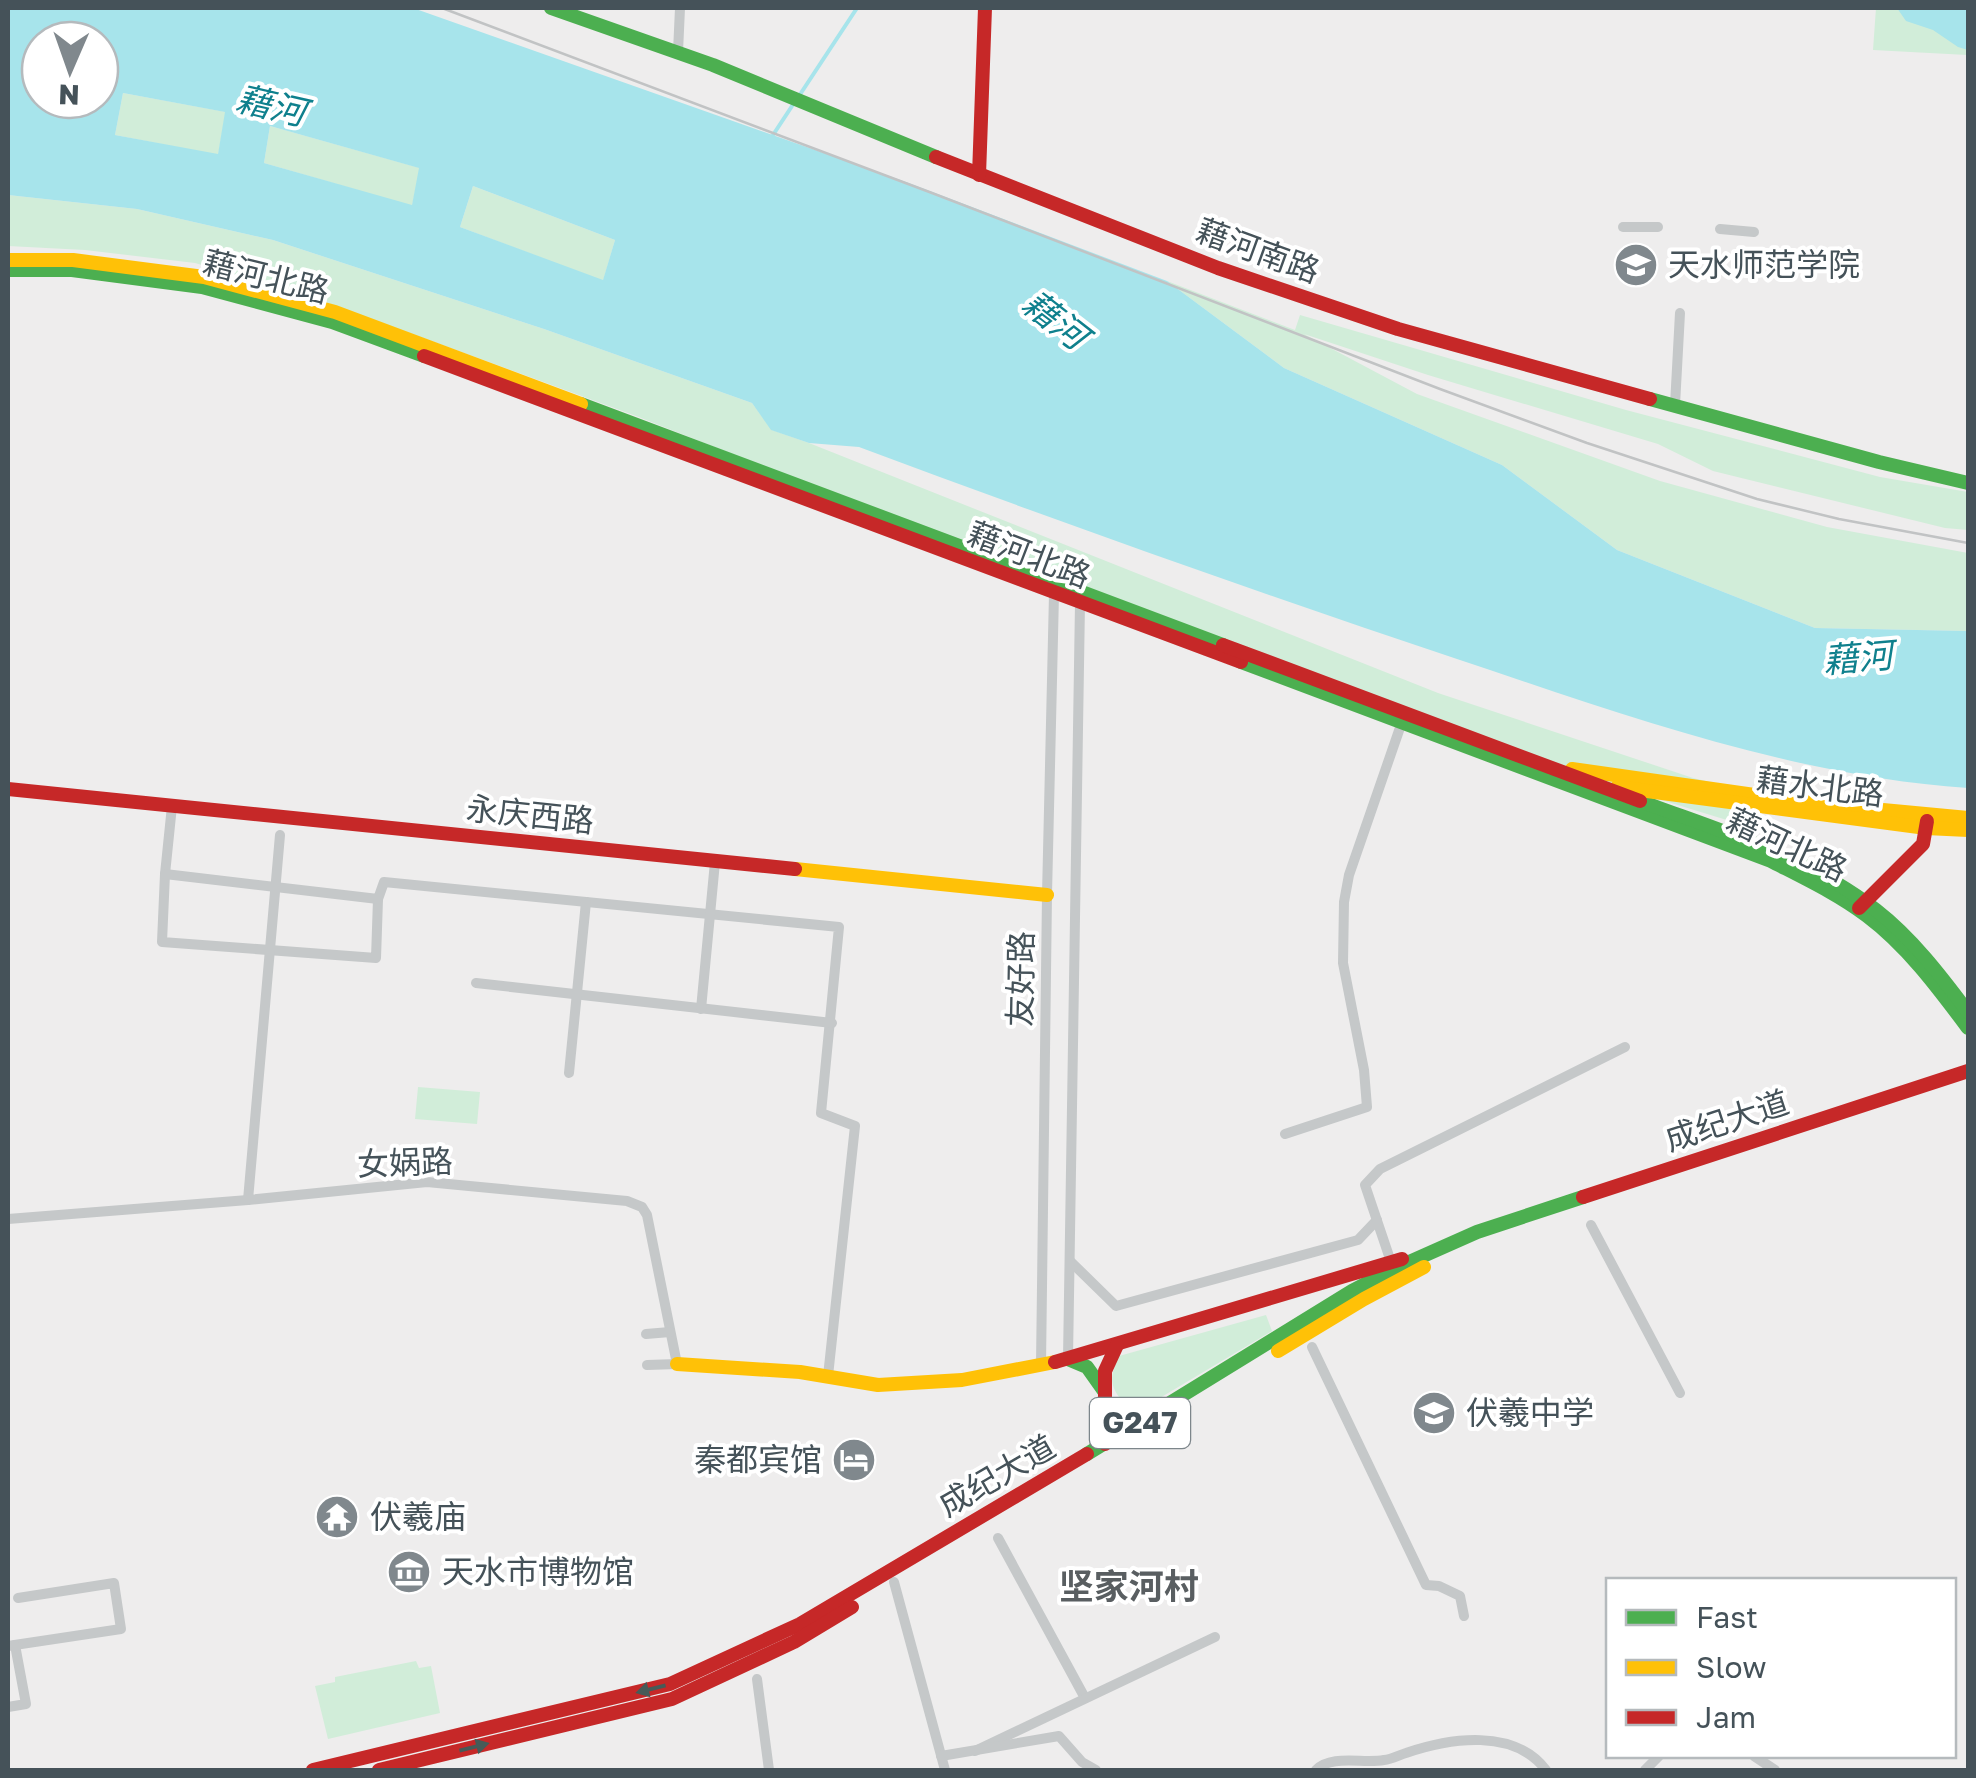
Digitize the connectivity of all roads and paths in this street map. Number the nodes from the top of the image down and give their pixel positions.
1 (551, 8) edge
2 (680, 8) edge
3 (985, 8) edge
4 (678, 52) junction
5 (979, 175) junction
6 (1623, 226) dead end
7 (1658, 228) dead end
8 (1720, 229) dead end
9 (1754, 232) dead end
10 (8, 260) edge
11 (8, 270) edge
12 (1680, 313) dead end
13 (1675, 405) junction
14 (1968, 483) edge
15 (1054, 594) junction
16 (1080, 603) junction
17 (1404, 719) junction
18 (1546, 772) junction
19 (1598, 785) junction
20 (8, 789) edge
21 (172, 806) junction
22 (1968, 818) edge
23 (1927, 822) junction
24 (1968, 830) edge
25 (280, 834) dead end
26 (716, 862) junction
27 (165, 874) junction
28 (275, 887) junction
29 (1046, 895) junction
30 (378, 899) junction
31 (586, 902) junction
32 (1860, 907) junction
33 (710, 914) junction
34 (269, 950) junction
35 (476, 983) dead end
36 (577, 995) junction
37 (701, 1009) junction
38 (1968, 1012) edge
39 (832, 1023) junction
40 (1968, 1028) edge
41 (1625, 1047) dead end
42 (570, 1073) dead end
43 (1968, 1075) edge
44 (1285, 1134) dead end
45 (248, 1200) junction
46 (8, 1220) edge
47 (1377, 1220) junction
48 (1590, 1225) dead end
49 (1480, 1238) junction
50 (1445, 1246) junction
51 (1070, 1261) junction
52 (1391, 1262) junction
53 (670, 1332) junction
54 (646, 1334) dead end
55 (1117, 1346) junction
56 (1312, 1347) dead end
57 (1068, 1359) junction
58 (676, 1364) junction
59 (647, 1365) dead end
60 (1041, 1365) junction
61 (828, 1376) junction
62 (1104, 1391) junction
63 (1680, 1393) dead end
64 (1105, 1444) junction
65 (998, 1538) dead end
66 (894, 1582) junction
67 (18, 1598) dead end
68 (1464, 1616) dead end
69 (1215, 1637) dead end
70 (11, 1646) edge
71 (757, 1679) dead end
72 (1085, 1698) junction
73 (8, 1707) edge
74 (975, 1751) junction
75 (941, 1756) junction
76 (313, 1770) edge
77 (379, 1770) edge
78 (769, 1770) edge
79 (945, 1770) edge
80 (1096, 1770) edge
81 (1316, 1770) edge
82 (1546, 1770) edge

1 - 4 main road, 藉河南路
2 - 4 street
3 - 5 main road
4 - 5 main road, 藉河南路
5 - 13 main road, 藉河南路
6 - 7 street
8 - 9 street
10 - 17 main road, 藉河北路
11 - 15 main road, 藉河北路
12 - 13 street
13 - 14 main road, 藉河南路
15 - 16 main road, 藉河北路
15 - 29 street, 友好路
16 - 17 main road, 藉河北路
16 - 51 street, 友好路
17 - 18 main road, 藉河北路
17 - 44 street
18 - 19 main road, 藉河北路
18 - 23 main road, 藉水北路
18 - 32 main road, 藉河北路
19 - 23 main road, 藉水北路
19 - 32 main road, 藉河北路
20 - 21 main road, 永庆西路
21 - 26 main road, 永庆西路
21 - 27 street
22 - 23 main road, 藉水北路
23 - 24 main road, 藉水北路
23 - 32 main road
25 - 28 street
26 - 29 main road, 永庆西路
26 - 33 street
27 - 28 street
27 - 34 street
28 - 30 street
28 - 34 street
29 - 60 street, 友好路
30 - 31 street
30 - 34 street
31 - 33 street
31 - 36 street
32 - 38 main road, 藉河北路
32 - 40 main road, 藉河北路
33 - 37 street
33 - 39 street
34 - 45 street
35 - 36 street
36 - 37 street
36 - 42 street
37 - 39 street
39 - 61 street
41 - 47 street
43 - 49 main road, 成纪大道 / G247
43 - 50 main road, 成纪大道 / G247
45 - 46 street, 女娲路
45 - 53 street, 女娲路
47 - 51 street
47 - 52 street
48 - 63 street
49 - 50 main road
49 - 66 main road, 成纪大道 / G247
50 - 52 main road
50 - 64 main road, 成纪大道 / G247
51 - 57 street, 友好路
52 - 55 main road
53 - 54 street
53 - 58 street, 女娲路
55 - 57 main road
55 - 62 main road
56 - 68 street
57 - 60 main road
57 - 62 main road
58 - 59 street
58 - 61 main road
60 - 61 main road
62 - 64 main road
64 -> 76 main road, 成纪大道 / G247
65 - 72 street
66 - 75 street
77 -> 66 main road, 成纪大道 / G247
67 - 70 street
69 - 72 street
70 - 73 street
71 - 78 street
72 - 74 street
74 - 75 street
74 - 80 street
75 - 79 street
81 - 82 street

